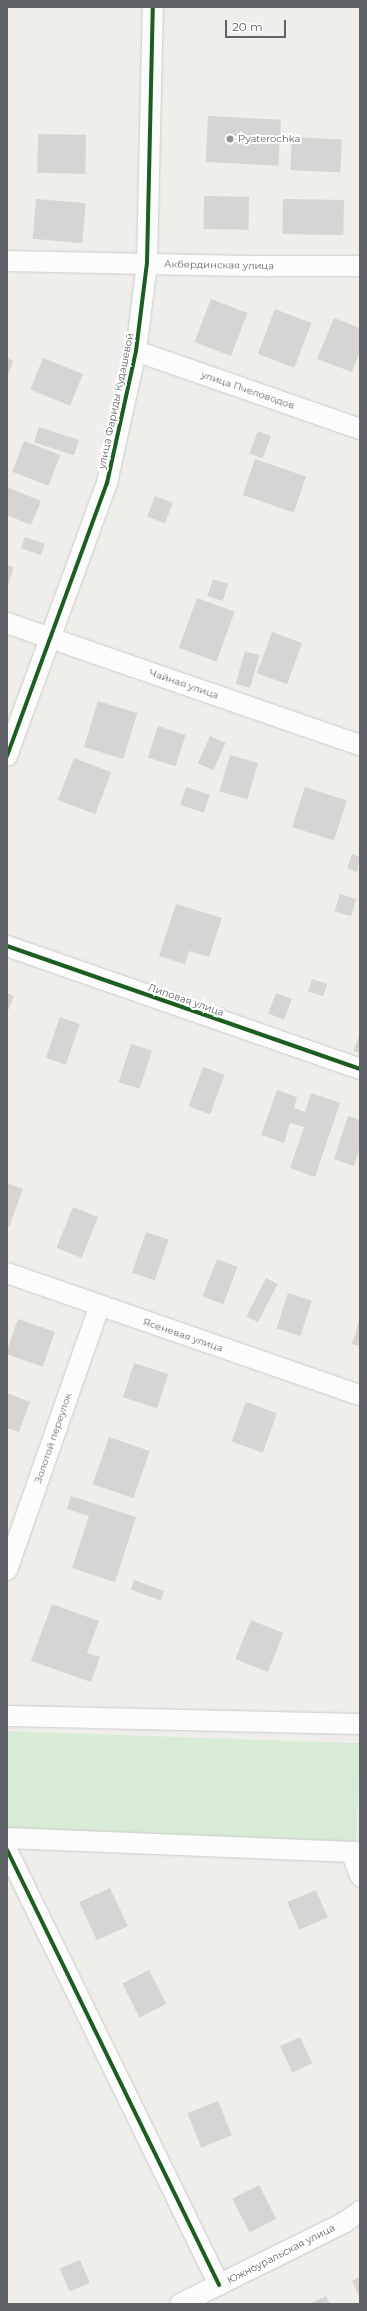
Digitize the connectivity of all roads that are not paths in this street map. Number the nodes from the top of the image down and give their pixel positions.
1 (153, 7) edge
2 (7, 261) edge
3 (147, 263) junction
4 (360, 266) edge
5 (136, 351) junction
6 (360, 429) edge
7 (7, 623) edge
8 (51, 637) junction
9 (360, 746) edge
10 (7, 756) edge
11 (7, 946) edge
12 (360, 1069) edge
13 (7, 1273) edge
14 (99, 1306) junction
15 (360, 1395) edge
16 (7, 1570) edge
17 (7, 1716) edge
18 (360, 1724) edge
19 (7, 1838) edge
20 (7, 1850) edge
21 (356, 1852) edge
22 (360, 1876) edge
23 (360, 2211) edge
24 (219, 2285) junction
25 (180, 2304) edge

1 - 3 street, улица Фариды Кудашевой
2 - 3 street, Акбердинская улица
3 - 4 street, Акбердинская улица
3 - 5 street, улица Фариды Кудашевой
5 - 6 street, улица Пчеловодов
5 - 8 street, улица Фариды Кудашевой
7 - 8 street, Чайная улица
8 - 9 street, Чайная улица
8 - 10 street, улица Фариды Кудашевой
11 - 12 street, Липовая улица
13 - 14 street, Ясеневая улица
14 - 15 street, Ясеневая улица
14 - 16 street, Золотой переулок
17 - 18 street
19 - 21 street
20 - 24 street
21 - 22 street
23 - 24 street, Южноуральская улица
24 - 25 street, Южноуральская улица

